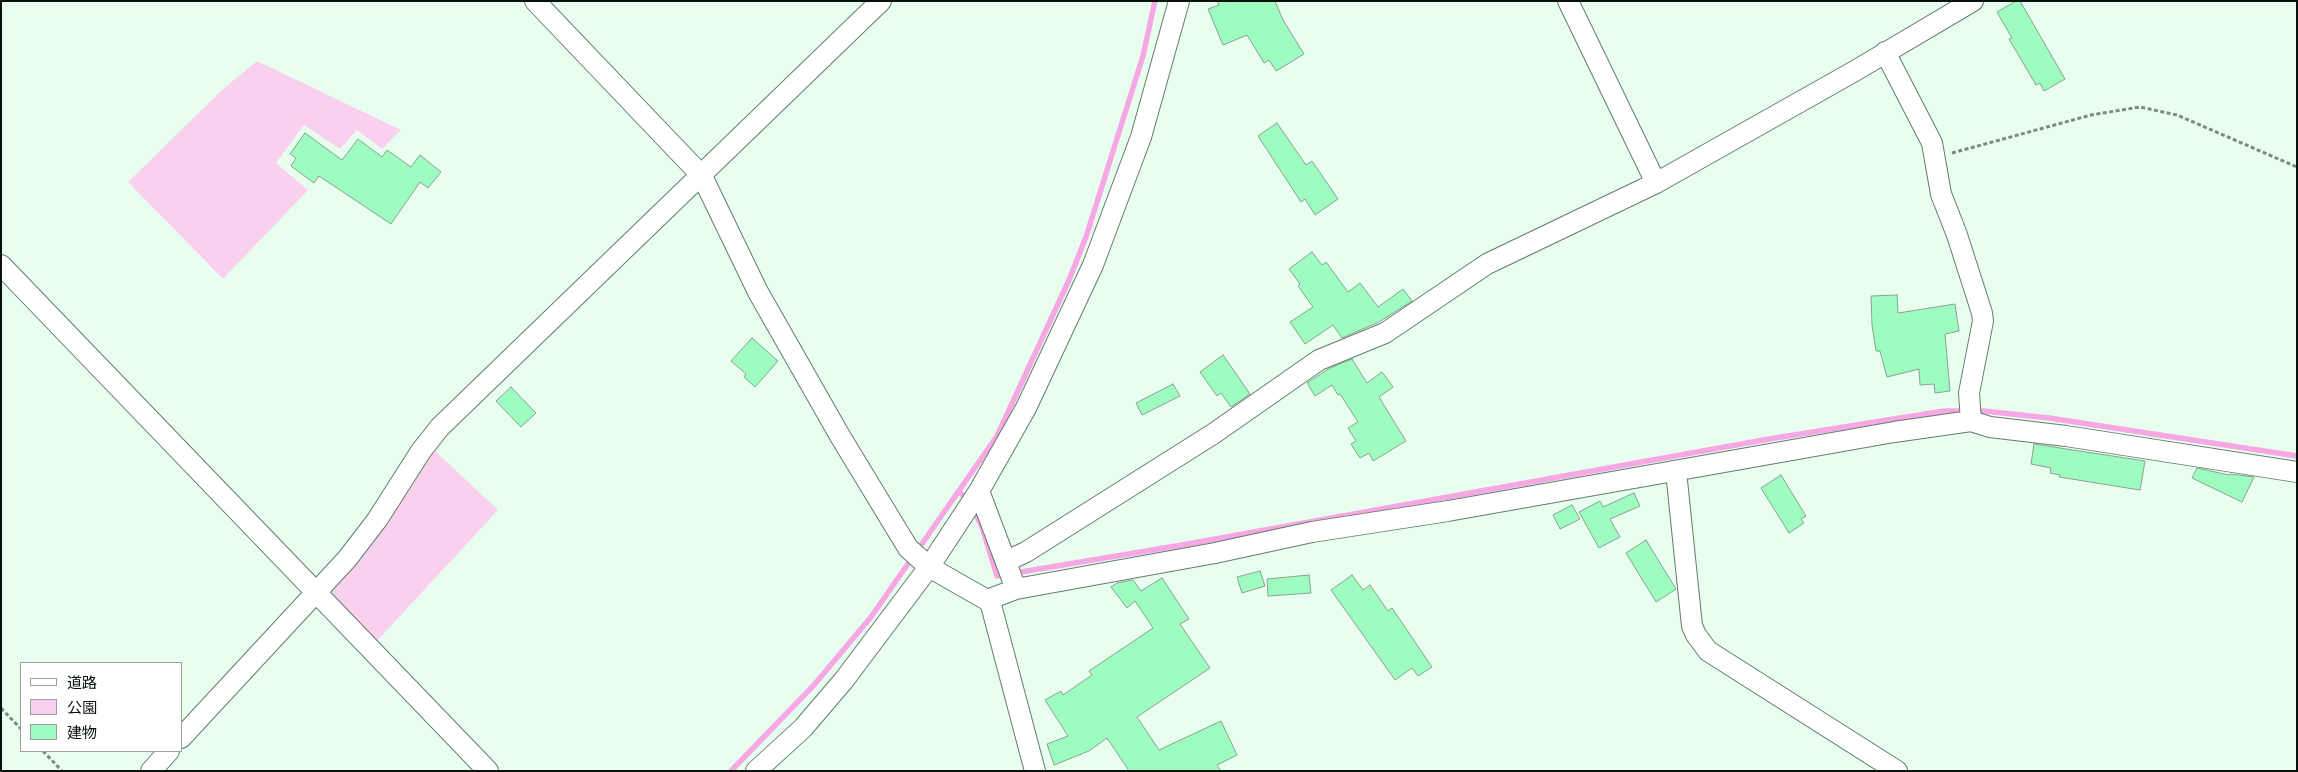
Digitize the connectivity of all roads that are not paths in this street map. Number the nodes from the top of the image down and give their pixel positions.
1 (535, 1) edge
2 (881, 1) edge
3 (1179, 1) edge
4 (1568, 1) edge
5 (1974, 1) edge
6 (1885, 52) junction
7 (702, 176) junction
8 (1656, 183) junction
9 (1, 265) edge
10 (1971, 421) junction
11 (1676, 471) junction
12 (2297, 472) edge
13 (979, 491) junction
14 (919, 558) junction
15 (1007, 561) junction
16 (1016, 589) junction
17 (316, 591) junction
18 (987, 600) junction
19 (182, 737) edge
20 (168, 752) edge
21 (155, 770) edge
22 (488, 771) edge
23 (756, 771) edge
24 (1034, 771) edge
25 (1897, 771) edge

1 - 7 street
2 - 7 street
3 - 13 street
4 - 8 street
5 - 6 street
6 - 8 street
6 - 10 street
7 - 14 street
7 - 17 street
8 - 15 street
9 - 17 street
10 - 11 street
10 - 12 street
11 - 16 street
11 - 25 street
13 - 14 street
13 - 15 street
14 - 18 street
14 - 23 street
15 - 16 street
16 - 18 street
17 - 19 street
17 - 22 street
18 - 24 street
20 - 21 street

